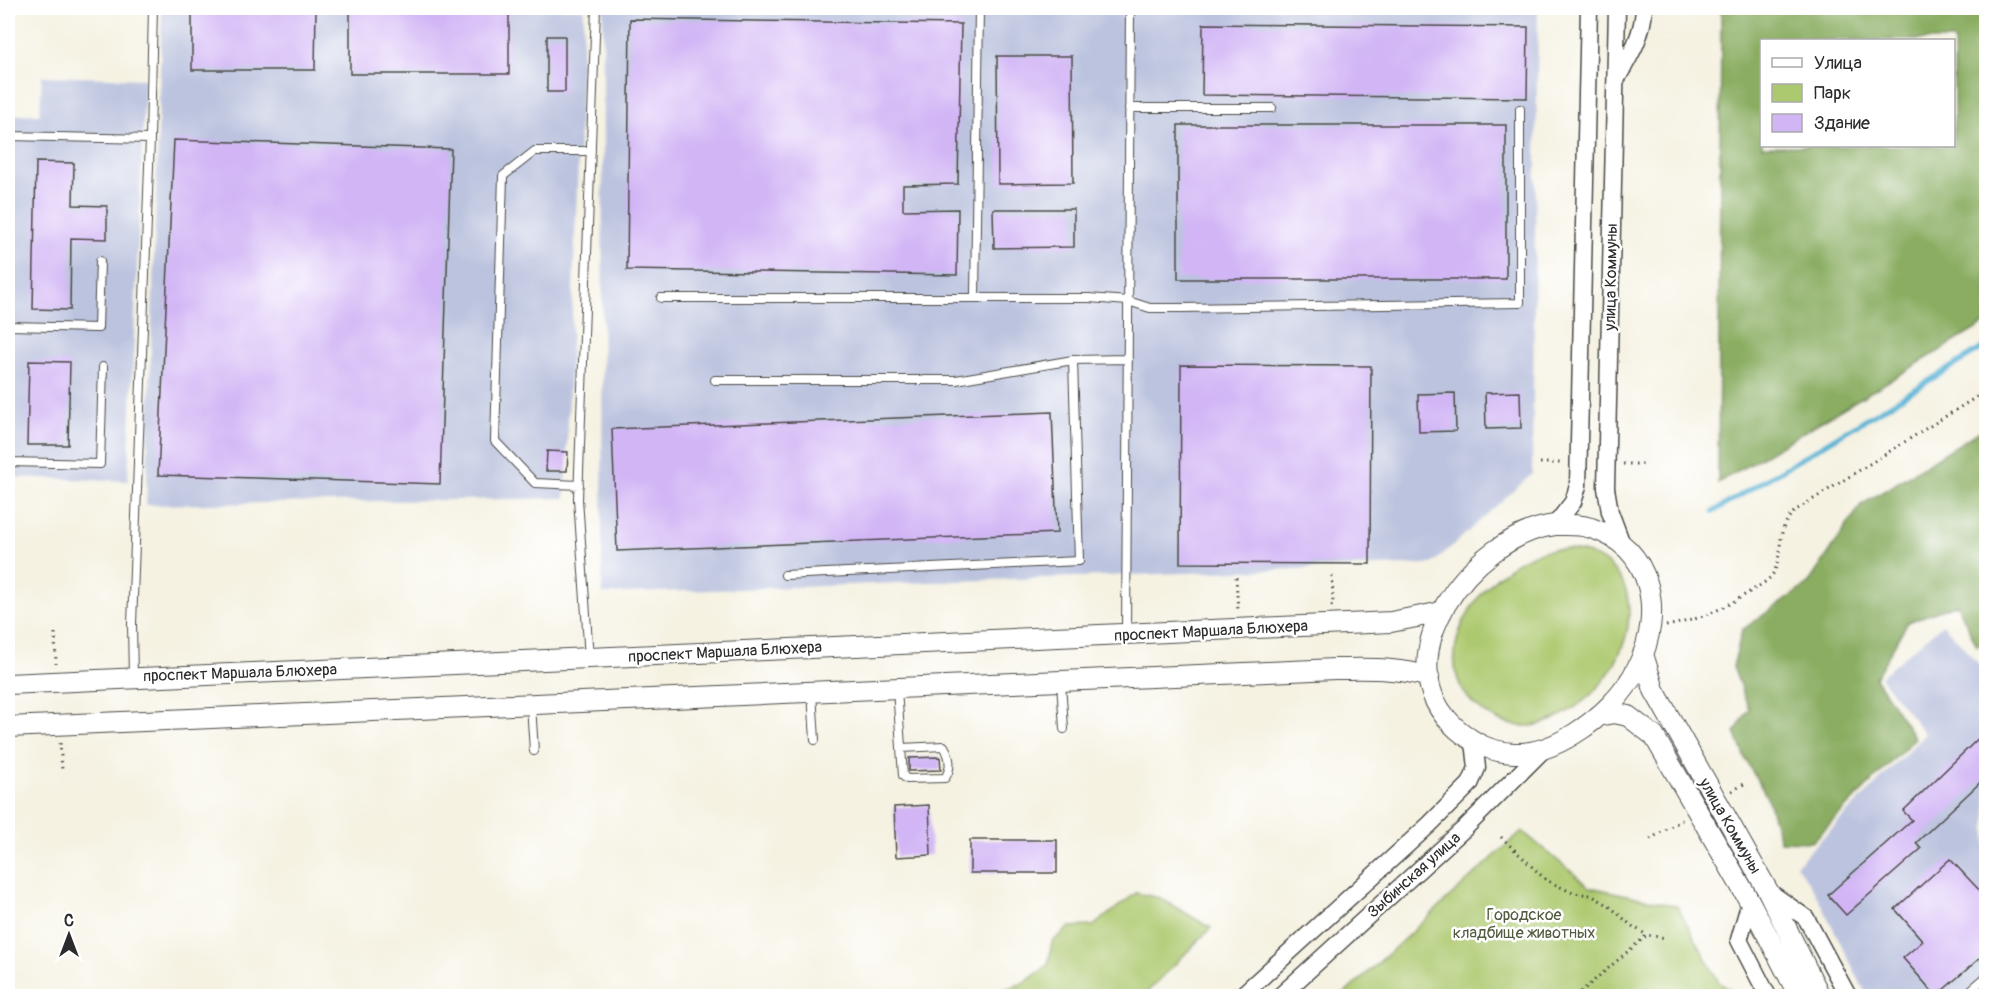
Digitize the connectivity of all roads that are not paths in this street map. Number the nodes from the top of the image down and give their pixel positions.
1 (153, 8) edge
2 (596, 8) edge
3 (979, 8) edge
4 (1130, 8) edge
5 (1589, 8) edge
6 (1617, 8) edge
7 (1644, 8) edge
8 (1616, 81) junction
9 (1129, 108) junction
10 (1272, 108) dead end
11 (1520, 109) dead end
12 (8, 136) edge
13 (150, 139) junction
14 (591, 151) junction
15 (100, 261) dead end
16 (975, 297) junction
17 (661, 298) dead end
18 (1128, 301) junction
19 (8, 326) edge
20 (1128, 359) junction
21 (1073, 360) junction
22 (103, 367) dead end
23 (715, 380) dead end
24 (8, 462) edge
25 (579, 485) junction
26 (1556, 525) junction
27 (1622, 544) junction
28 (785, 575) dead end
29 (1442, 612) junction
30 (1126, 634) junction
31 (1643, 654) junction
32 (589, 658) junction
33 (1429, 677) junction
34 (133, 678) junction
35 (1061, 680) junction
36 (8, 684) edge
37 (897, 688) junction
38 (812, 692) junction
39 (531, 705) junction
40 (1598, 716) junction
41 (8, 728) edge
42 (1064, 729) dead end
43 (815, 740) dead end
44 (1474, 741) junction
45 (901, 748) junction
46 (1544, 749) junction
47 (534, 751) dead end
48 (1768, 891) junction
49 (1750, 902) junction
50 (1986, 977) edge
51 (1241, 996) edge
52 (1280, 996) edge
53 (1768, 996) edge
54 (1799, 996) edge
55 (1820, 996) edge
56 (1848, 996) edge
57 (1964, 996) edge

1 - 13 lane
2 - 14 lane
3 - 16 lane
4 - 9 lane
5 - 26 street, улица Коммуны
6 - 8 street, улица Коммуны
7 - 8 street
8 - 27 street, улица Коммуны
9 - 10 lane
9 - 18 lane
11 - 18 lane
12 - 13 lane
13 - 34 lane
14 - 25 lane
14 - 25 lane
15 - 19 lane
16 - 17 lane
16 - 18 lane
18 - 20 lane
20 - 21 lane
20 - 30 lane
21 - 23 lane
21 - 28 lane
22 - 24 lane
25 - 32 lane
26 - 27 street
26 - 29 street
27 - 31 street
29 - 30 street, проспект Маршала Блюхера
29 - 33 street
30 - 32 street, проспект Маршала Блюхера
31 - 40 street
31 - 48 street, улица Коммуны
32 - 34 street, проспект Маршала Блюхера
33 - 35 street
33 - 44 street
34 - 36 street, проспект Маршала Блюхера
35 - 37 street
35 - 42 lane
37 - 38 street
37 - 45 lane
38 - 39 street
38 - 43 lane
39 - 41 street
39 - 47 lane
40 - 46 street
40 - 49 street, улица Коммуны
44 - 46 street
44 - 51 street, Зыбинская улица
45 - 45 lane
46 - 52 street, Зыбинская улица
48 - 55 street, улица Коммуны
48 - 56 street
49 - 53 street
49 - 54 street, улица Коммуны
50 - 57 lane

